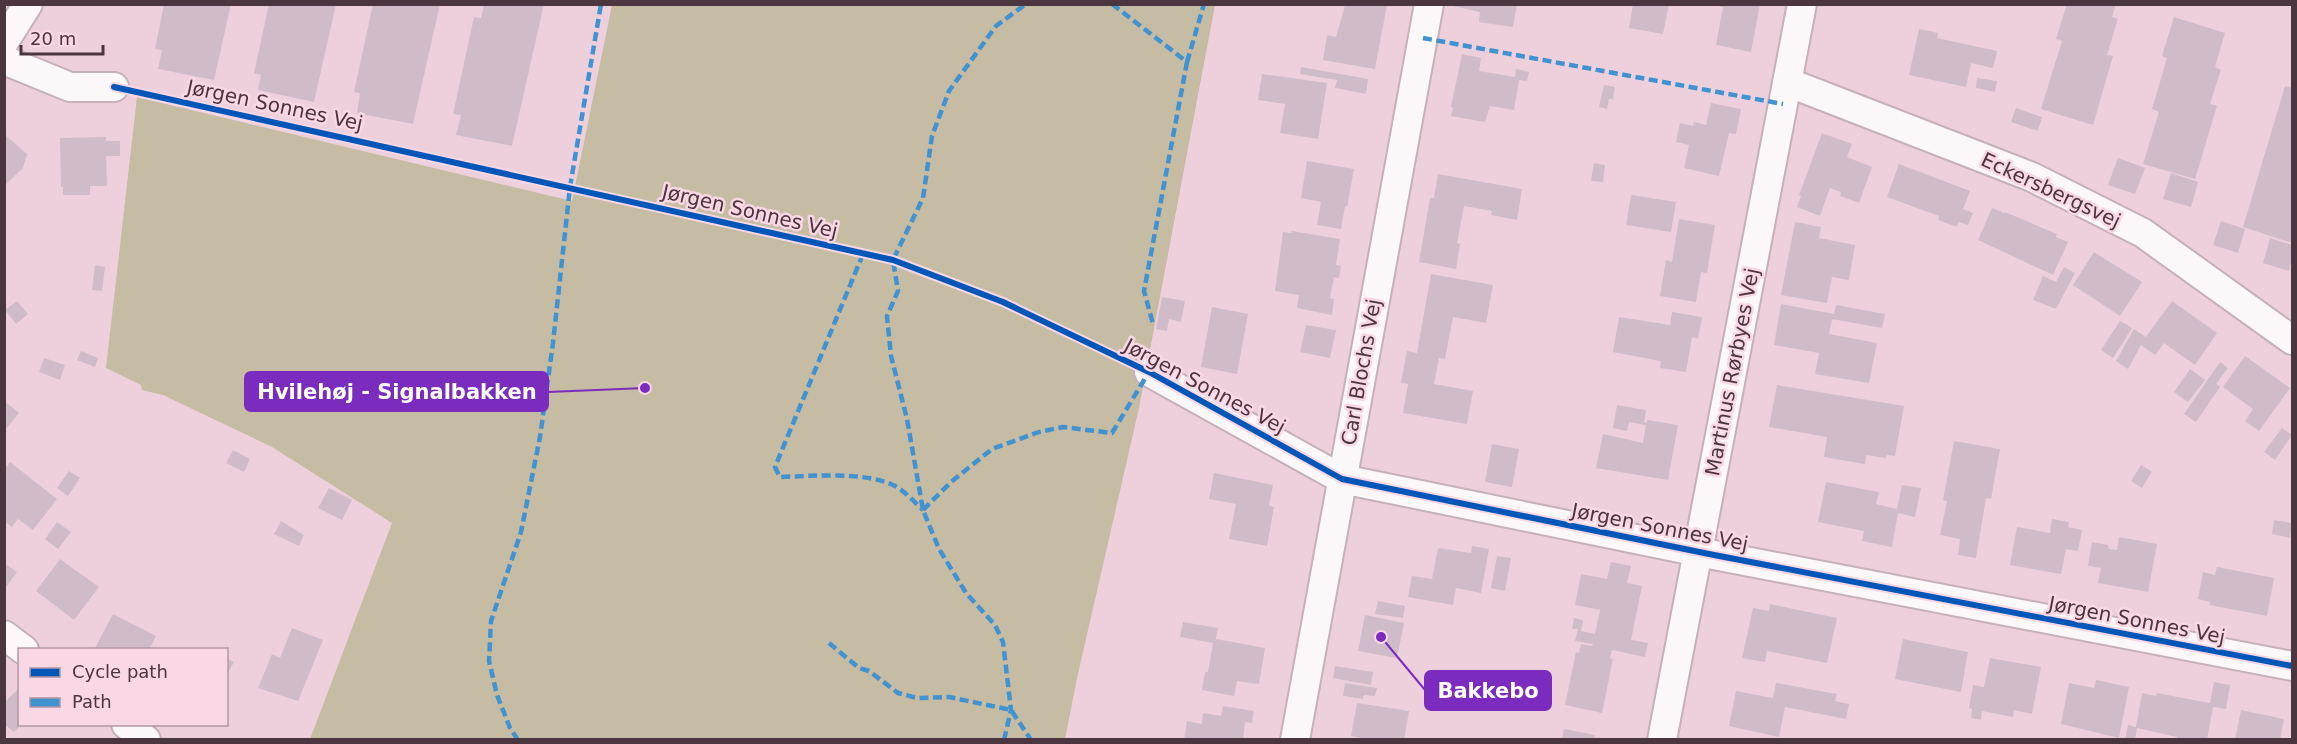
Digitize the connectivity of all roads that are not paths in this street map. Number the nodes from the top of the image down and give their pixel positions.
1 (28, 4) edge
2 (1429, 4) edge
3 (1802, 4) edge
4 (4, 42) edge
5 (4, 60) edge
6 (1787, 82) junction
7 (114, 87) dead end
8 (2292, 340) edge
9 (1149, 372) dead end
10 (1342, 479) junction
11 (1698, 552) junction
12 (4, 635) edge
13 (21, 648) edge
14 (2292, 666) edge
15 (128, 726) edge
16 (146, 740) edge
17 (1295, 740) edge
18 (1662, 740) edge

1 - 4 street
2 - 10 street, Carl Blochs Vej
3 - 6 street, Martinus Rørbyes Vej
5 - 7 street
6 - 8 street, Eckersbergsvej
6 - 11 street, Martinus Rørbyes Vej
9 - 10 street, Jørgen Sonnes Vej
10 - 11 street, Jørgen Sonnes Vej
10 - 17 street, Carl Blochs Vej
11 - 14 street, Jørgen Sonnes Vej
11 - 18 street, Martinus Rørbyes Vej
12 - 13 street
15 - 16 street

